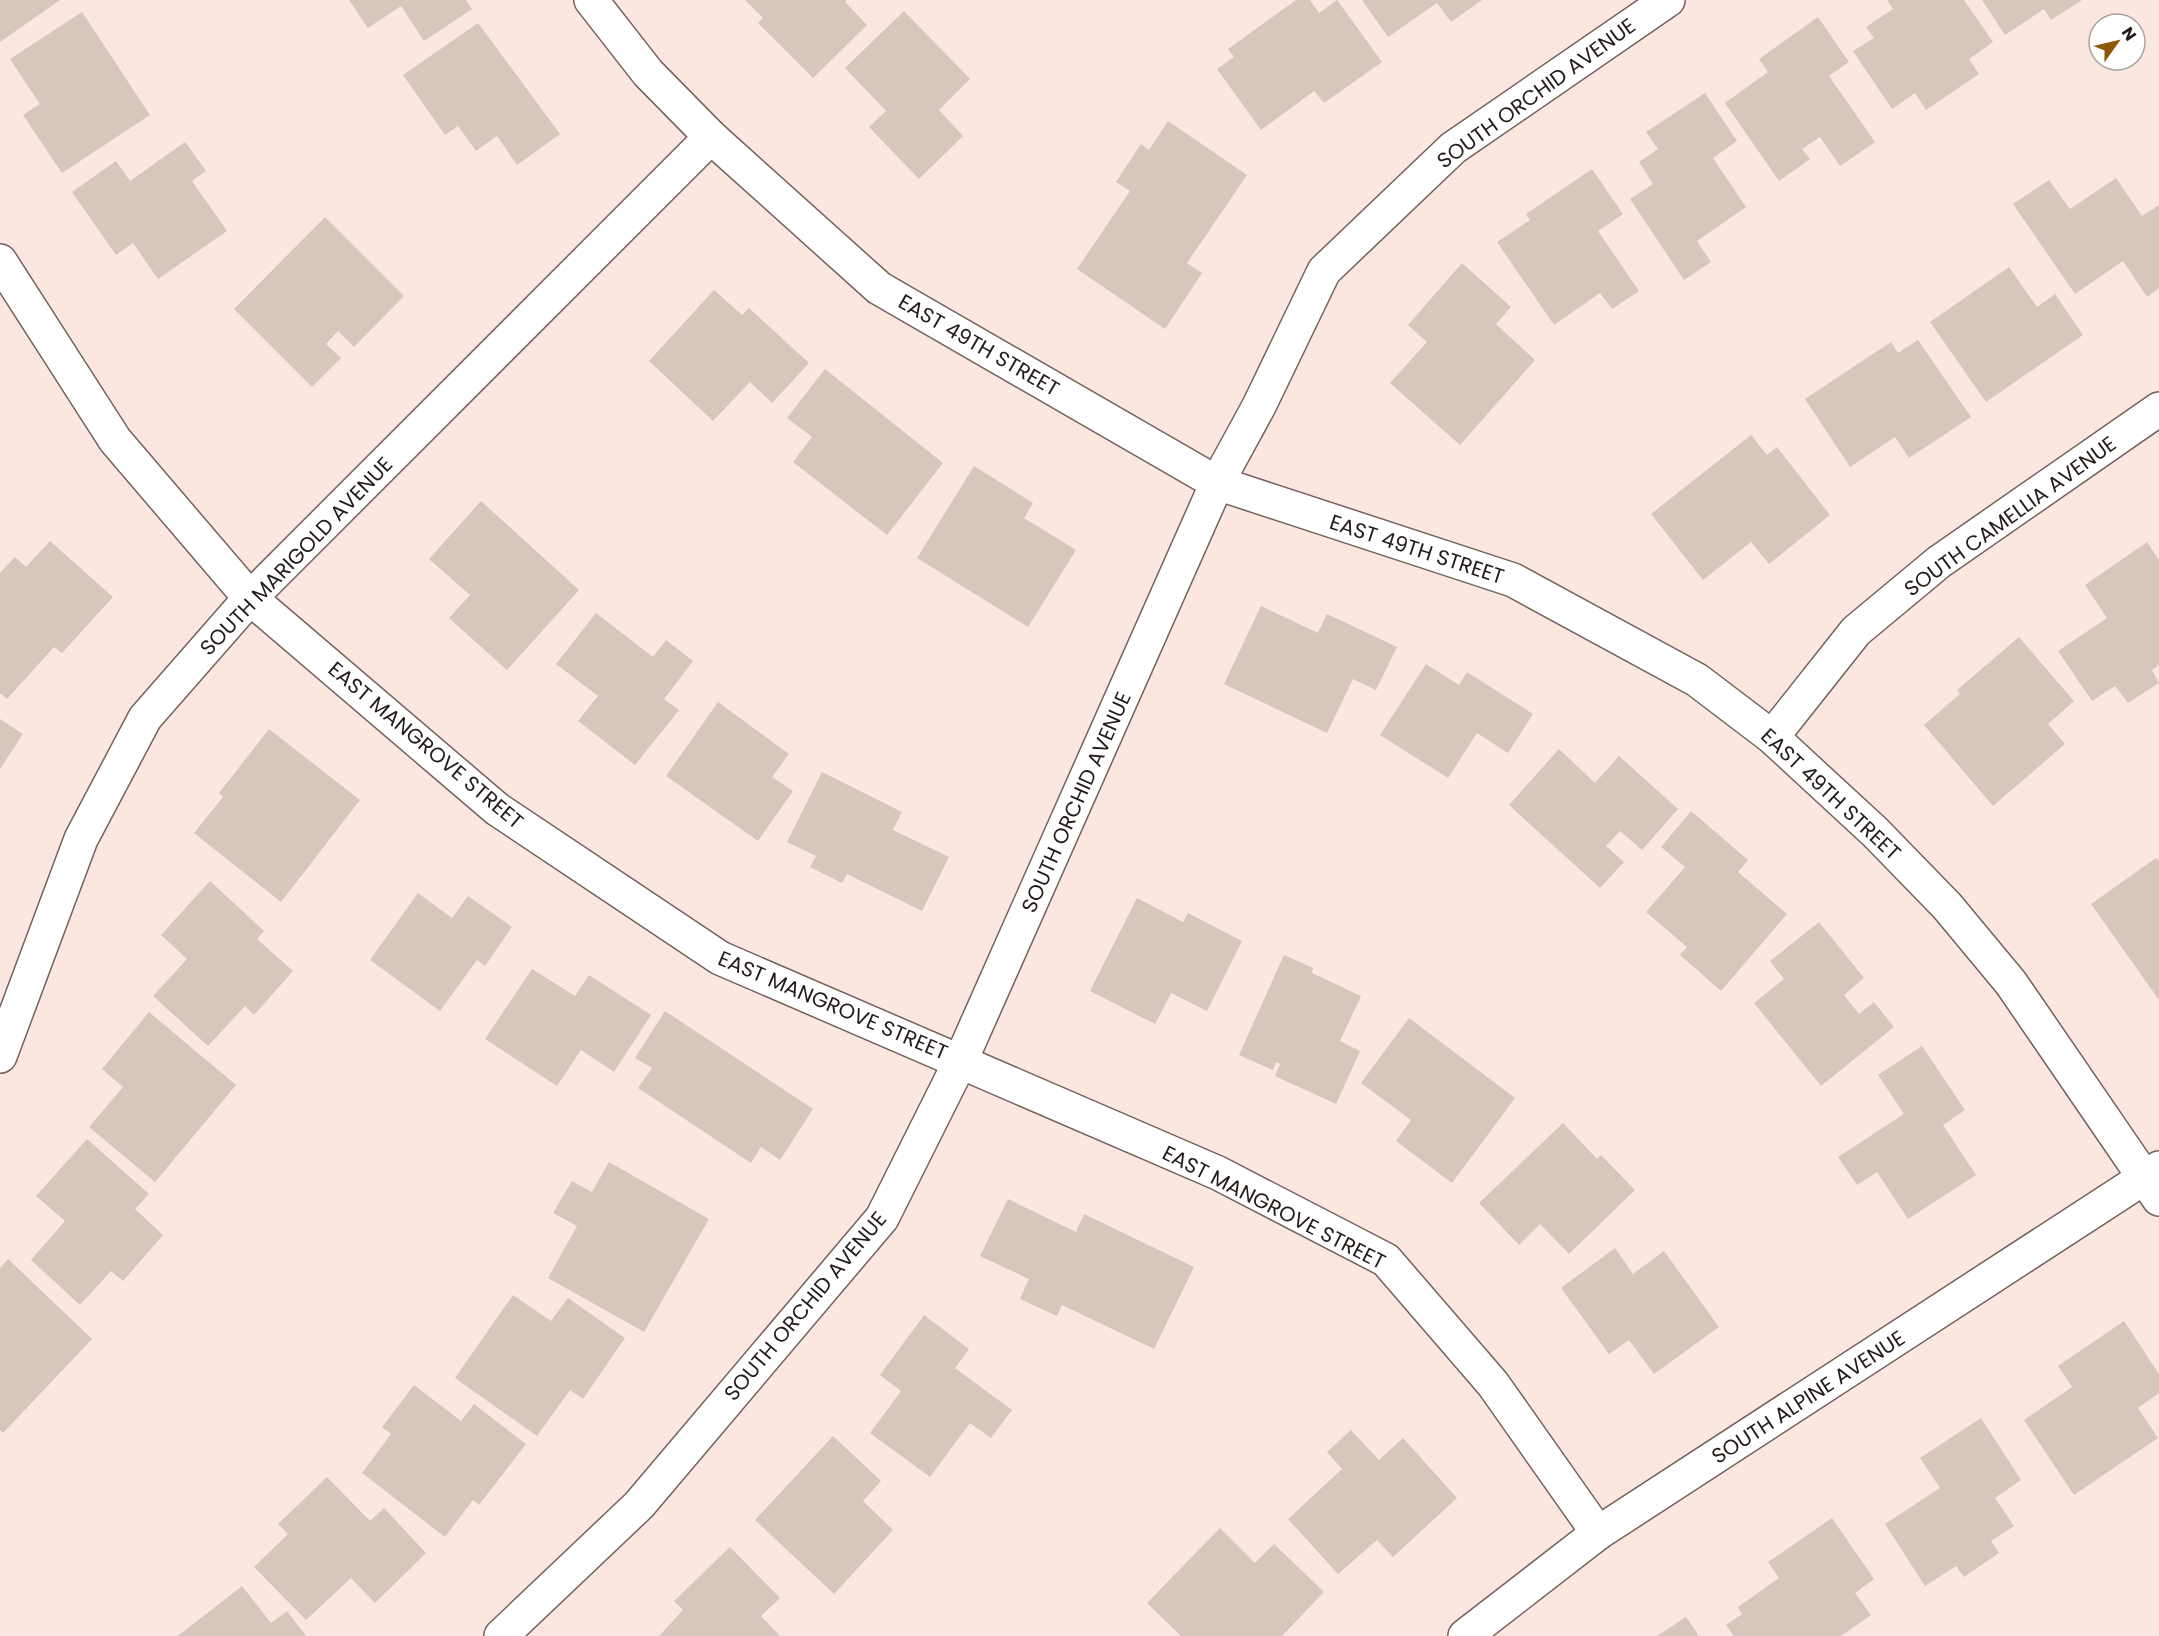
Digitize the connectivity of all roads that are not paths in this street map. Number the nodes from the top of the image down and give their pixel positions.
1 (591, 0) edge
2 (1668, 0) edge
3 (711, 136) junction
4 (0, 261) edge
5 (2159, 409) edge
6 (1217, 483) junction
7 (250, 598) junction
8 (1772, 737) junction
9 (0, 1056) edge
10 (961, 1060) junction
11 (2154, 1182) edge
12 (1598, 1533) junction
13 (501, 1636) edge
14 (1465, 1636) edge

1 - 3 street, EAST 49TH STREET
2 - 6 street, SOUTH ORCHID AVENUE
3 - 6 street, EAST 49TH STREET
3 - 7 street, SOUTH MARIGOLD AVENUE
4 - 7 street, EAST MANGROVE STREET
5 - 8 street, SOUTH CAMELLIA AVENUE
6 - 8 street, EAST 49TH STREET
6 - 10 street, SOUTH ORCHID AVENUE
7 - 9 street, SOUTH MARIGOLD AVENUE
7 - 10 street, EAST MANGROVE STREET
8 - 11 street, EAST 49TH STREET
10 - 12 street, EAST MANGROVE STREET
10 - 13 street, SOUTH ORCHID AVENUE
11 - 12 street, SOUTH ALPINE AVENUE
12 - 14 street, SOUTH ALPINE AVENUE

